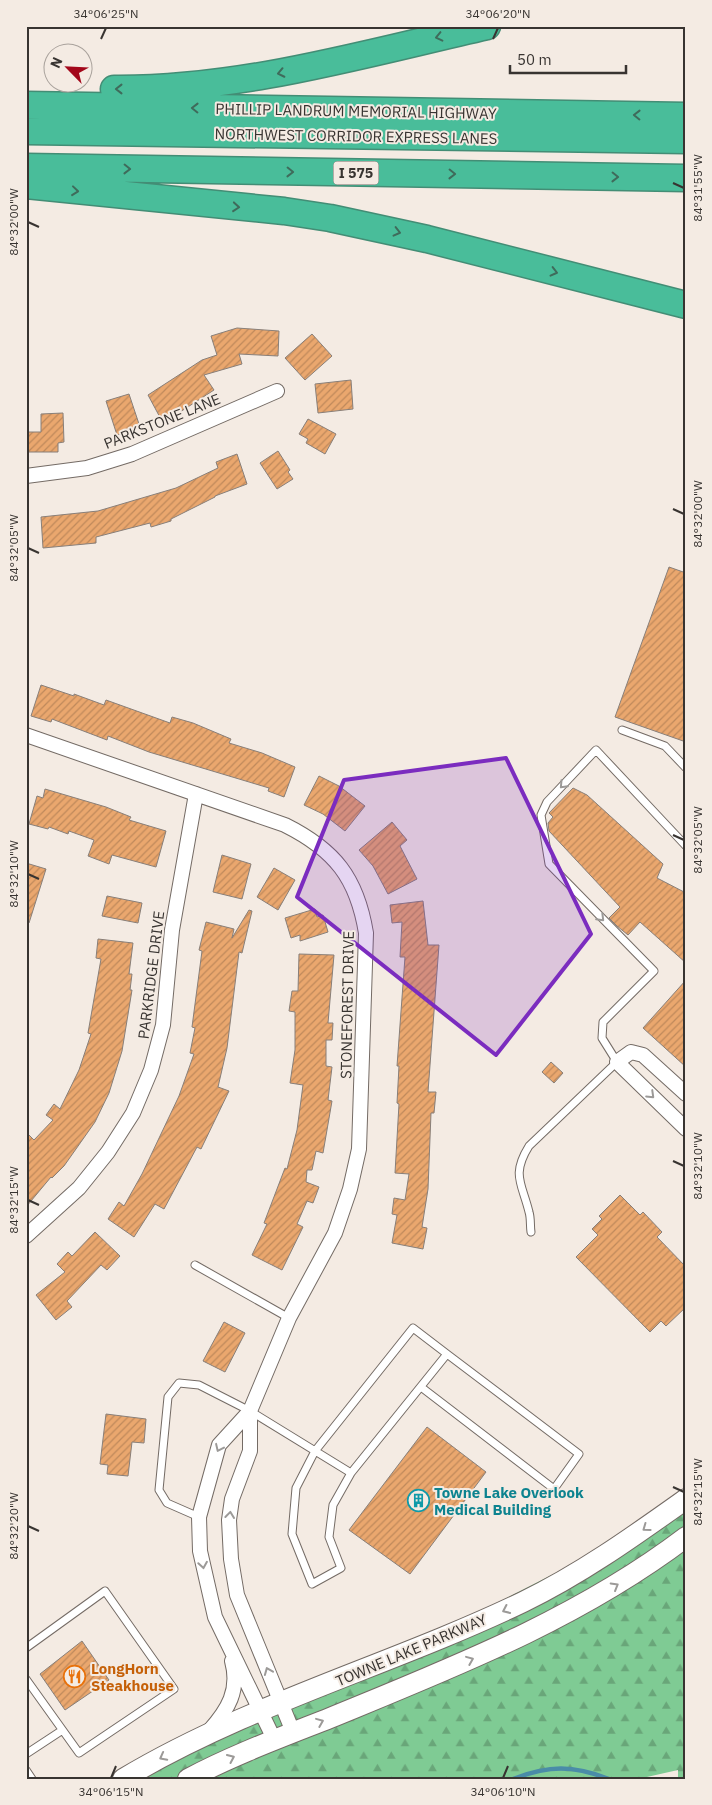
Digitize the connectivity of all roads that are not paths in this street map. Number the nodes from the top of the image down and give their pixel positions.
1 (487, 26) edge
2 (26, 87) edge
3 (26, 105) edge
4 (686, 116) edge
5 (26, 130) edge
6 (686, 140) edge
7 (26, 167) edge
8 (686, 178) edge
9 (26, 185) edge
10 (686, 305) edge
11 (276, 391) dead end
12 (26, 476) edge
13 (622, 730) dead end
14 (26, 735) edge
15 (686, 768) edge
16 (196, 794) junction
17 (686, 846) edge
18 (617, 1062) junction
19 (686, 1094) edge
20 (685, 1128) edge
21 (531, 1232) dead end
22 (26, 1236) edge
23 (195, 1265) dead end
24 (290, 1318) junction
25 (447, 1354) junction
26 (421, 1387) junction
27 (250, 1411) junction
28 (315, 1451) junction
29 (351, 1473) junction
30 (686, 1499) edge
31 (199, 1517) junction
32 (686, 1537) edge
33 (26, 1648) edge
34 (229, 1648) junction
35 (26, 1679) edge
36 (281, 1703) junction
37 (262, 1711) junction
38 (61, 1731) junction
39 (293, 1732) junction
40 (203, 1737) junction
41 (274, 1739) junction
42 (26, 1754) edge
43 (26, 1770) edge
44 (32, 1779) edge
45 (123, 1779) edge
46 (188, 1779) edge

1 -> 2 highway
4 -> 3 highway, PHILLIP LANDRUM MEMORIAL HIGHWAY
5 - 6 highway, NORTHWEST CORRIDOR EXPRESS LANES
7 -> 8 highway, I 575
9 -> 10 highway
11 - 12 street, PARKSTONE LANE
13 - 15 lane
14 - 16 street, STONEFOREST DRIVE
16 - 22 street, PARKRIDGE DRIVE
16 - 24 street, STONEFOREST DRIVE
17 -> 18 lane
18 - 19 street
18 -> 20 street
18 - 21 lane
23 - 24 lane
24 - 27 street, STONEFOREST DRIVE
25 - 26 lane
25 - 26 lane
25 - 28 lane
26 - 29 lane
27 - 28 lane
27 -> 31 street, STONEFOREST DRIVE
27 - 31 lane
36 -> 27 street, STONEFOREST DRIVE
28 - 29 lane
28 - 29 lane
30 -> 36 main road, TOWNE LAKE PARKWAY
31 -> 34 street, STONEFOREST DRIVE
39 -> 32 main road, TOWNE LAKE PARKWAY
33 - 38 lane
34 - 37 street, STONEFOREST DRIVE
34 - 40 street
35 - 38 lane
36 - 37 main road, TOWNE LAKE PARKWAY
36 - 39 street, STONEFOREST DRIVE
37 - 40 main road, TOWNE LAKE PARKWAY
37 - 41 street, STONEFOREST DRIVE
38 - 42 lane
39 - 41 main road, TOWNE LAKE PARKWAY
40 -> 45 main road, TOWNE LAKE PARKWAY
46 -> 41 main road, TOWNE LAKE PARKWAY
43 - 44 lane

